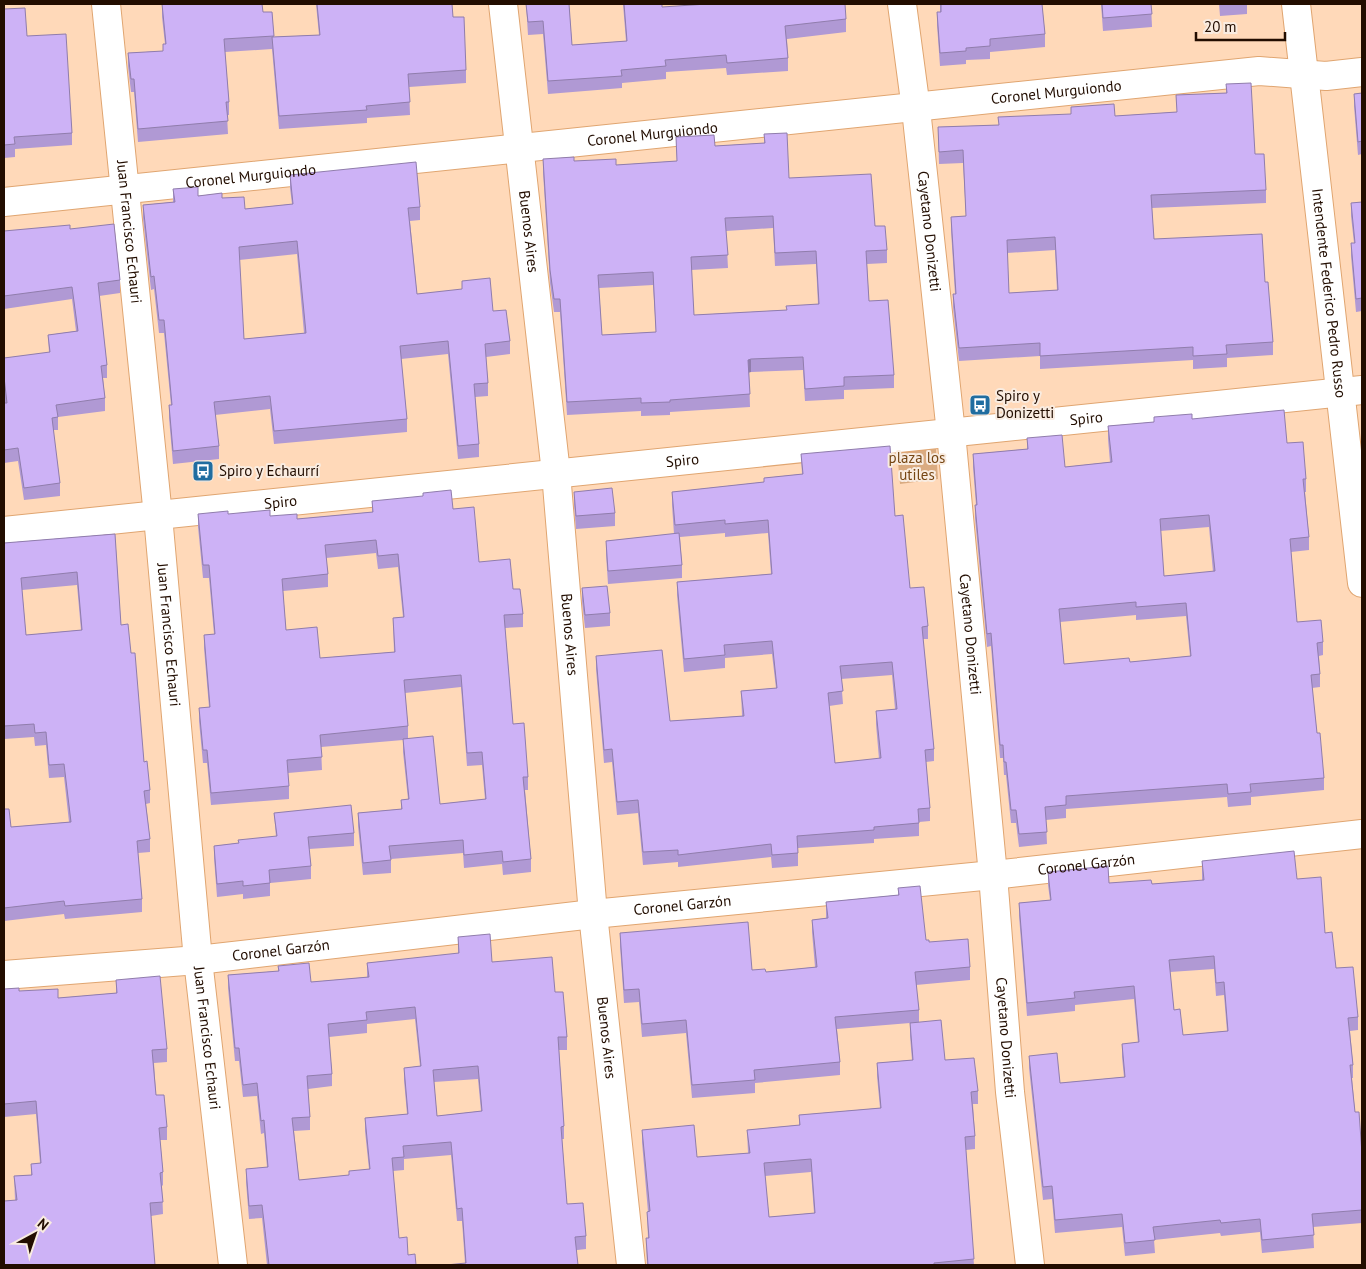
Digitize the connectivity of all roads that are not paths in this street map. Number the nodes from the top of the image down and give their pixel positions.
1 (106, 4) edge
2 (503, 4) edge
3 (902, 4) edge
4 (1296, 4) edge
5 (1362, 72) edge
6 (1303, 76) junction
7 (916, 108) junction
8 (518, 148) junction
9 (124, 188) junction
10 (4, 202) edge
11 (1351, 391) edge
12 (951, 433) junction
13 (556, 473) junction
14 (158, 516) junction
15 (4, 531) edge
16 (1362, 583) edge
17 (1362, 834) edge
18 (993, 875) junction
19 (593, 914) junction
20 (198, 960) junction
21 (4, 975) edge
22 (233, 1265) edge
23 (631, 1265) edge
24 (1030, 1265) edge

1 - 9 street, Juan Francisco Echauri
2 - 8 street, Buenos Aires
3 - 7 street, Cayetano Donizetti
4 - 6 street, Intendente Federico Pedro Russo
5 - 6 street, Coronel Murguiondo
6 - 7 street, Coronel Murguiondo
6 - 11 street, Intendente Federico Pedro Russo
7 - 8 street, Coronel Murguiondo
7 - 12 street, Cayetano Donizetti
8 - 9 street, Coronel Murguiondo
8 - 13 street, Buenos Aires
9 - 10 street, Coronel Murguiondo
9 - 14 street, Juan Francisco Echauri
11 - 12 street, Spiro
11 - 16 street, Intendente Federico Pedro Russo
12 - 13 street, Spiro
12 - 18 street, Cayetano Donizetti
13 - 14 street, Spiro
13 - 19 street, Buenos Aires
14 - 15 street, Spiro
14 - 20 street, Juan Francisco Echauri
17 - 18 street, Coronel Garzón
18 - 19 street, Coronel Garzón
18 - 24 street, Cayetano Donizetti
19 - 20 street, Coronel Garzón
19 - 23 street, Buenos Aires
20 - 21 street, Coronel Garzón
20 - 22 street, Juan Francisco Echauri

